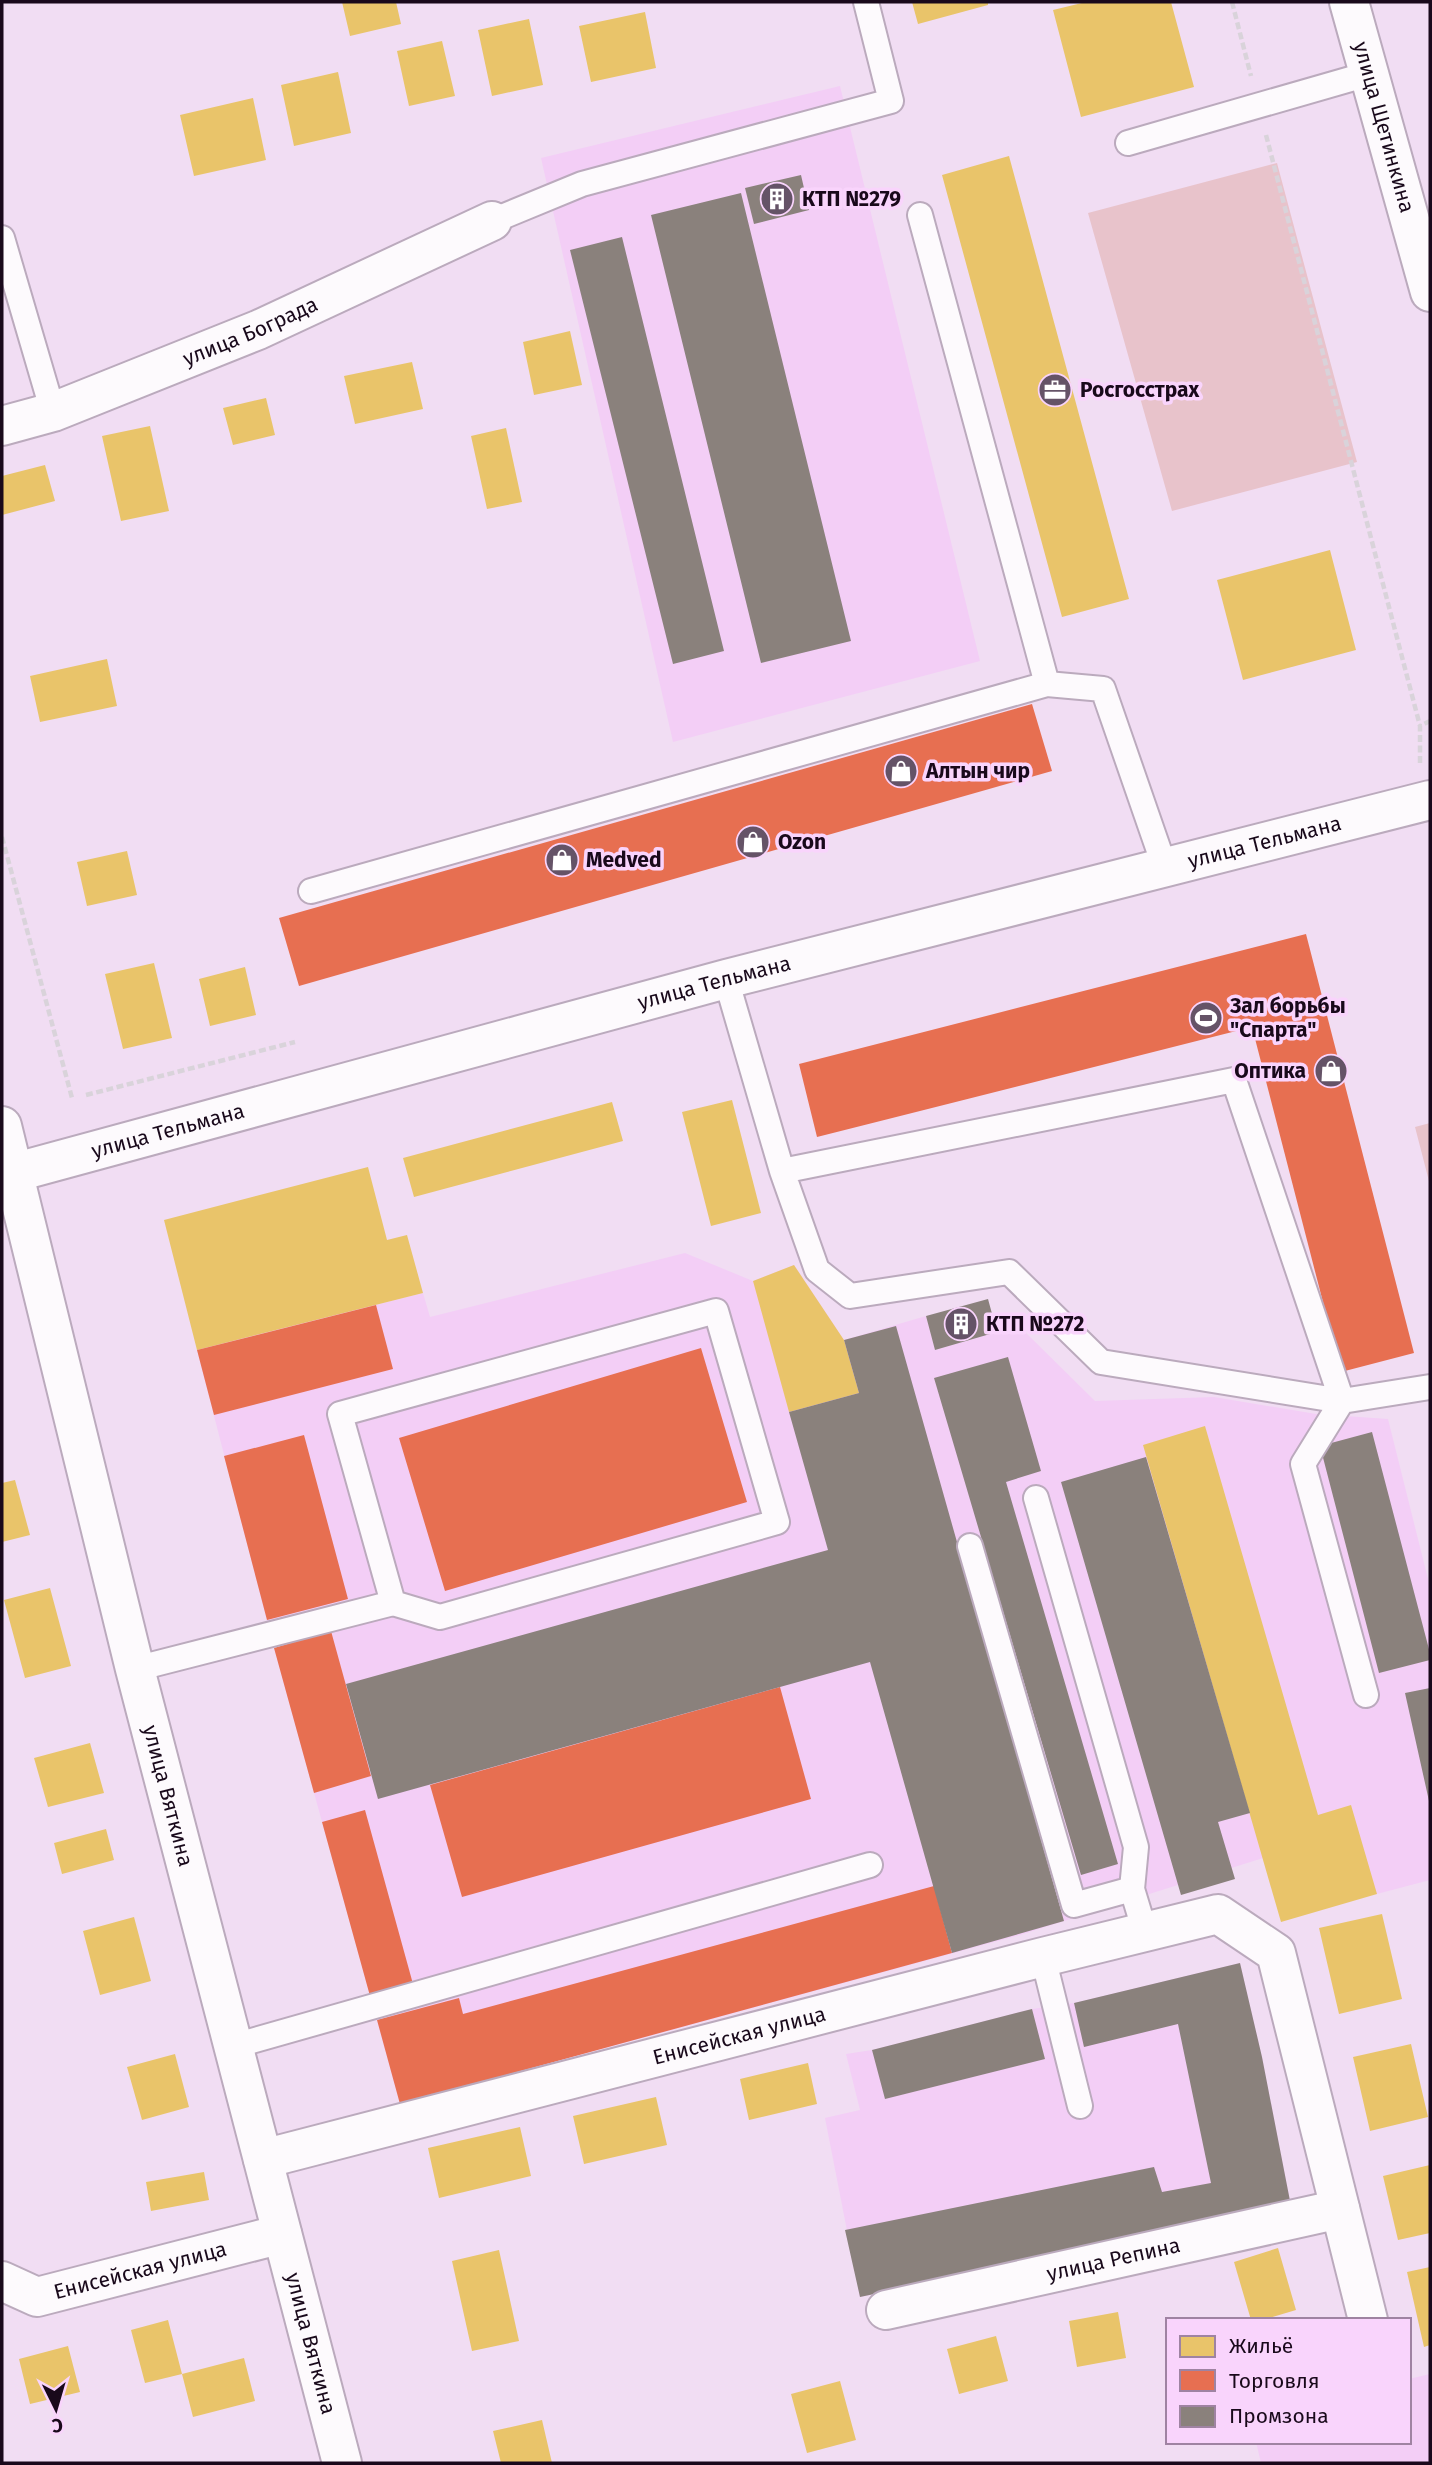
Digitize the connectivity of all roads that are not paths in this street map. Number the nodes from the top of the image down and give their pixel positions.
1 (866, 2) edge
2 (1349, 2) edge
3 (1368, 74) junction
4 (1128, 143) dead end
5 (920, 215) dead end
6 (492, 221) joint
7 (2, 238) edge
8 (1430, 292) edge
9 (53, 412) junction
10 (2, 426) edge
11 (1047, 684) junction
12 (1430, 800) edge
13 (1165, 868) junction
14 (312, 891) dead end
15 (726, 979) junction
16 (2, 1126) edge
17 (782, 1171) junction
18 (8, 1174) edge
19 (1430, 1387) edge
20 (1342, 1401) junction
21 (1036, 1498) dead end
22 (970, 1546) dead end
23 (393, 1603) junction
24 (135, 1669) junction
25 (1366, 1695) dead end
26 (870, 1865) dead end
27 (1132, 1889) junction
28 (1145, 1931) junction
29 (1043, 1957) junction
30 (234, 2046) junction
31 (1080, 2106) dead end
32 (263, 2160) junction
33 (1339, 2209) junction
34 (282, 2234) junction
35 (2, 2281) edge
36 (37, 2297) junction
37 (886, 2310) dead end
38 (2, 2314) edge
39 (1367, 2318) edge
40 (342, 2463) edge

1 - 6 lane
2 - 3 street, улица Щетинкина
3 - 4 lane
3 - 8 street, улица Щетинкина
5 - 11 lane
6 - 9 street, улица Бограда
7 - 9 lane
9 - 10 street, улица Бограда
11 - 13 lane
11 - 14 lane
12 - 13 street, улица Тельмана
13 - 15 street, улица Тельмана
15 - 17 lane
15 - 18 street, улица Тельмана
16 - 18 street, улица Вяткина
17 - 20 lane
17 - 20 lane
18 - 24 street, улица Вяткина
19 - 20 lane
20 - 25 lane
21 - 27 lane
22 - 27 lane
23 - 23 lane
23 - 24 lane
24 - 30 street, улица Вяткина
26 - 30 lane
27 - 28 lane
28 - 29 street, Енисейская улица
28 - 33 street, Енисейская улица
29 - 31 lane
29 - 32 street, Енисейская улица
30 - 32 street, улица Вяткина
32 - 34 street, улица Вяткина
33 - 37 street, улица Репина
33 - 39 street
34 - 36 street, Енисейская улица
34 - 40 street, улица Вяткина
35 - 36 street, Енисейская улица
36 - 38 street

